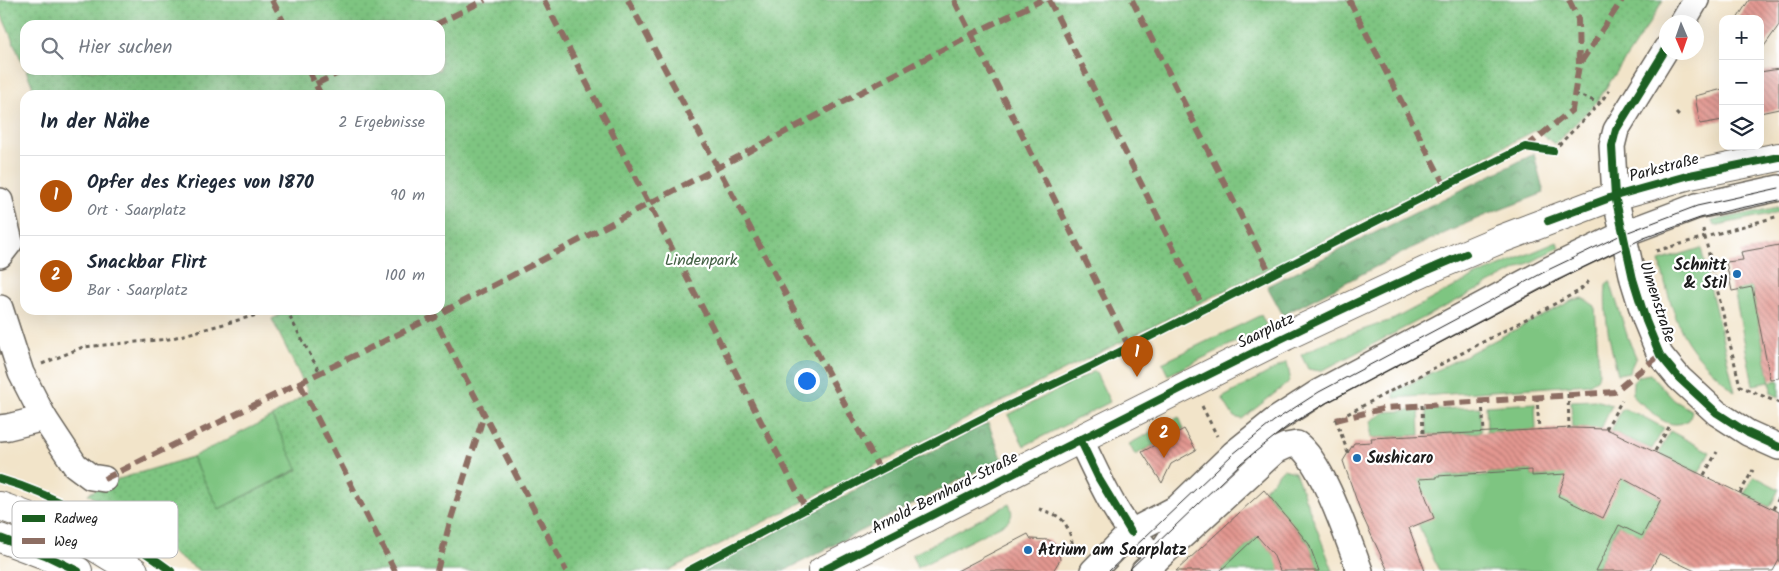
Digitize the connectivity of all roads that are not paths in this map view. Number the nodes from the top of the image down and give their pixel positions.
1 (1696, 0) edge
2 (1687, 15) edge
3 (1659, 59) edge
4 (1779, 157) edge
5 (1779, 188) edge
6 (1615, 196) junction
7 (1779, 200) edge
8 (0, 201) edge
9 (1625, 240) junction
10 (0, 255) edge
11 (0, 308) edge
12 (44, 418) junction
13 (0, 428) edge
14 (1080, 439) junction
15 (1779, 447) edge
16 (104, 479) dead end
17 (0, 506) edge
18 (12, 510) edge
19 (1131, 532) junction
20 (0, 538) edge
21 (12, 542) edge
22 (52, 558) edge
23 (113, 558) edge
24 (1083, 565) edge
25 (1151, 565) edge
26 (78, 571) edge
27 (134, 571) edge
28 (822, 571) edge
29 (1360, 571) edge

1 - 2 street
3 - 6 street, Ulmenstraße
4 - 6 main road, Parkstraße
5 - 9 street
6 - 9 street, Ulmenstraße
6 - 14 main road, Saarplatz
7 - 9 street
8 - 10 street
9 - 15 street, Ulmenstraße
9 - 19 street
9 - 25 street
11 - 12 street
12 - 13 street
12 - 16 street
14 - 19 street
14 - 28 main road, Arnold-Bernhard-Straße
17 - 18 main road
19 - 24 street
19 - 25 street
20 - 21 main road
22 - 26 main road
23 - 27 main road
25 - 29 street

